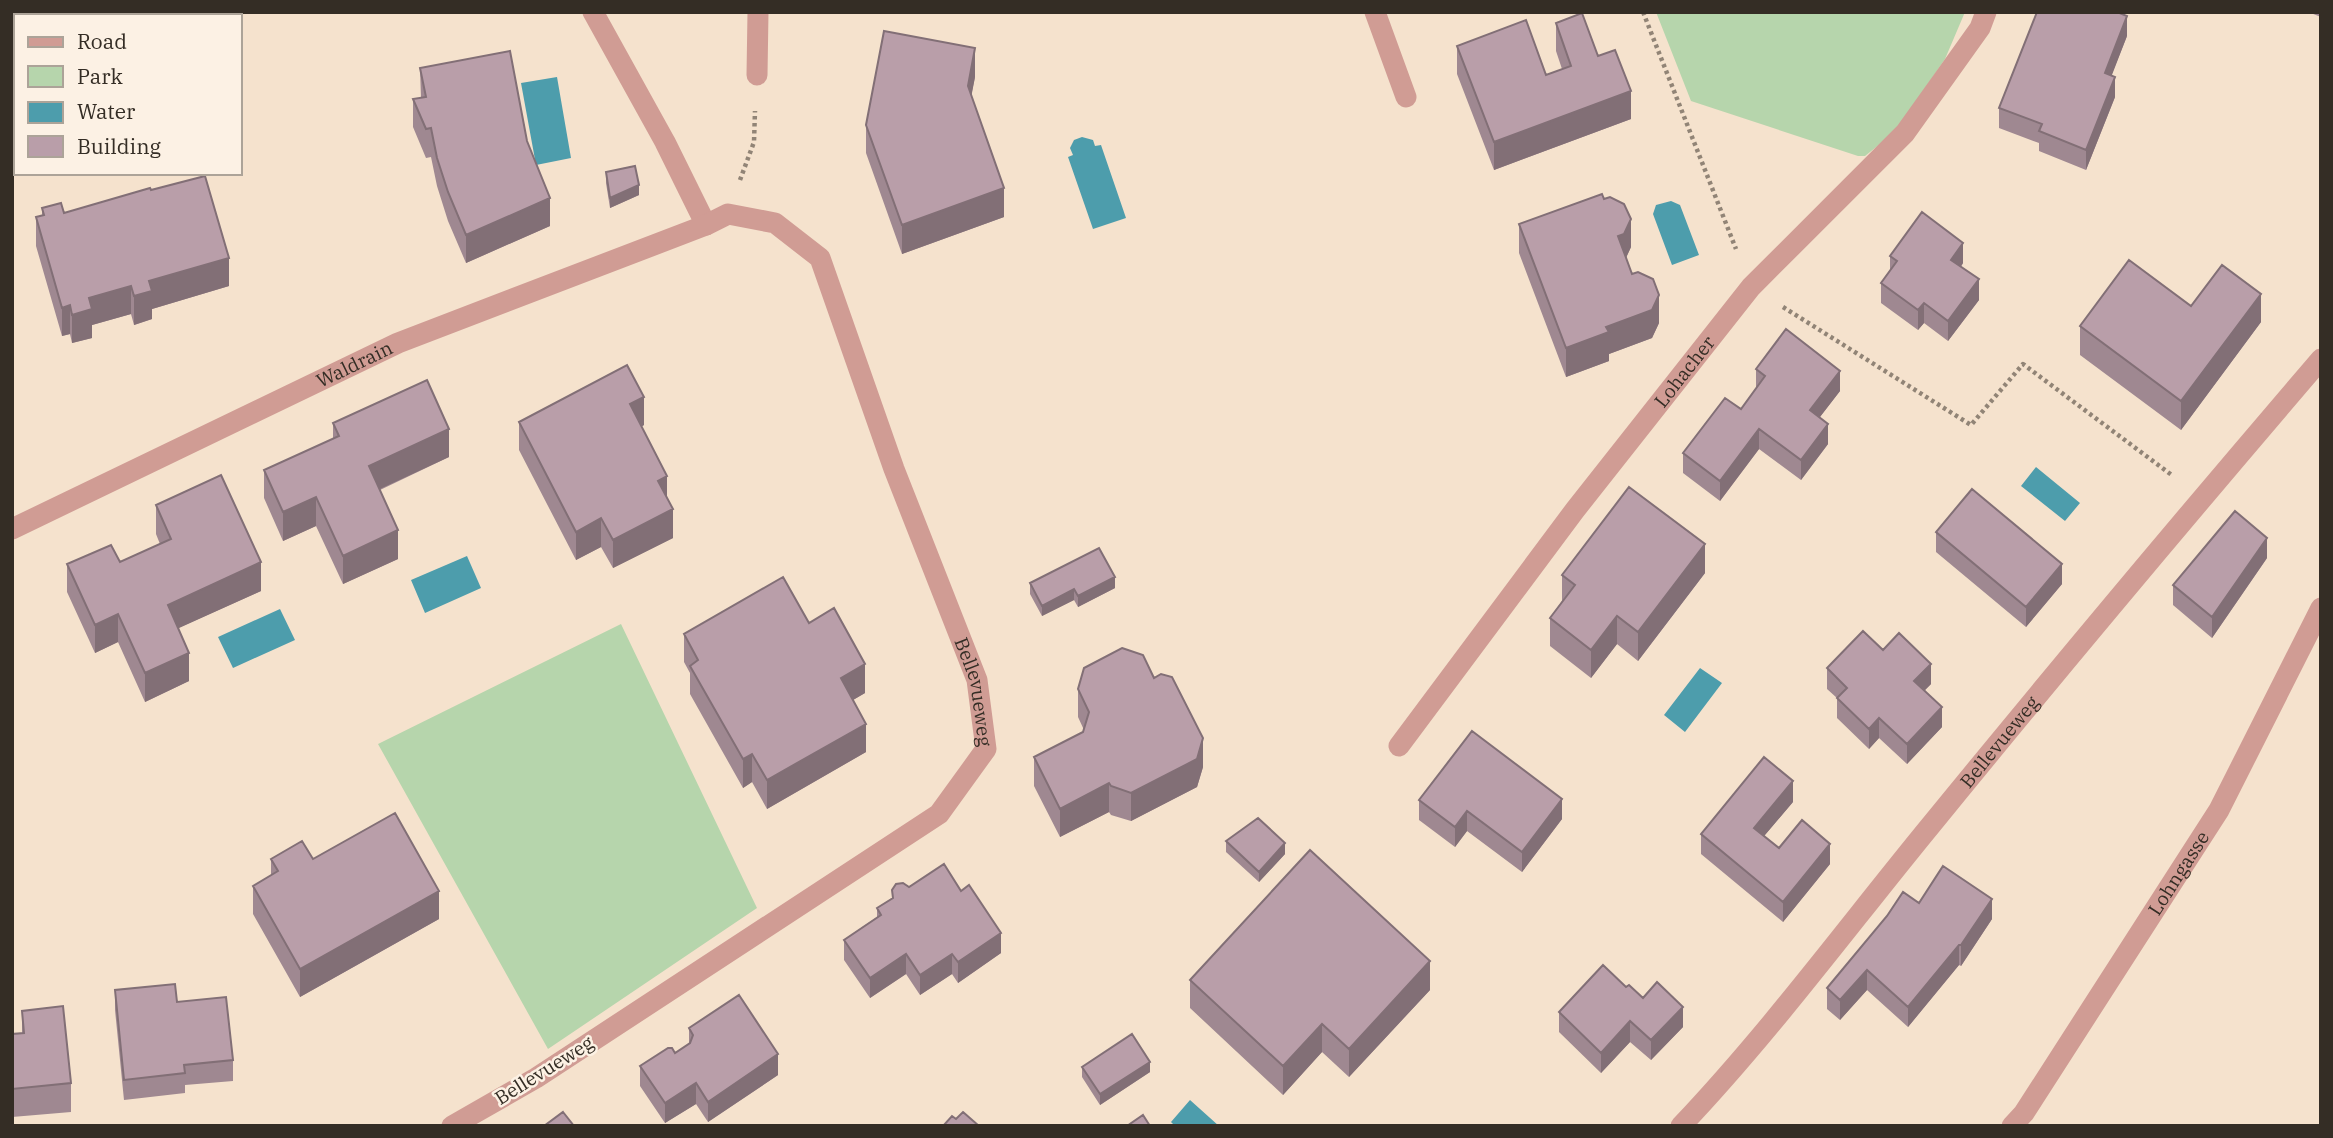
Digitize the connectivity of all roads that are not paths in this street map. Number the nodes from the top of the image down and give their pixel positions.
1 (593, 12) edge
2 (758, 12) edge
3 (1375, 12) edge
4 (1986, 12) edge
5 (757, 75) road end
6 (1406, 97) dead end
7 (706, 225) junction
8 (2321, 359) edge
9 (12, 529) edge
10 (2321, 608) edge
11 (1399, 746) dead end
12 (452, 1126) edge
13 (1681, 1126) edge
14 (2012, 1126) edge

1 - 7 street
2 - 5 street
3 - 6 street
4 - 11 street, Lohacher
7 - 9 street, Waldrain
7 - 12 street, Bellevueweg
8 - 13 street, Bellevueweg
10 - 14 street, Lohngasse

